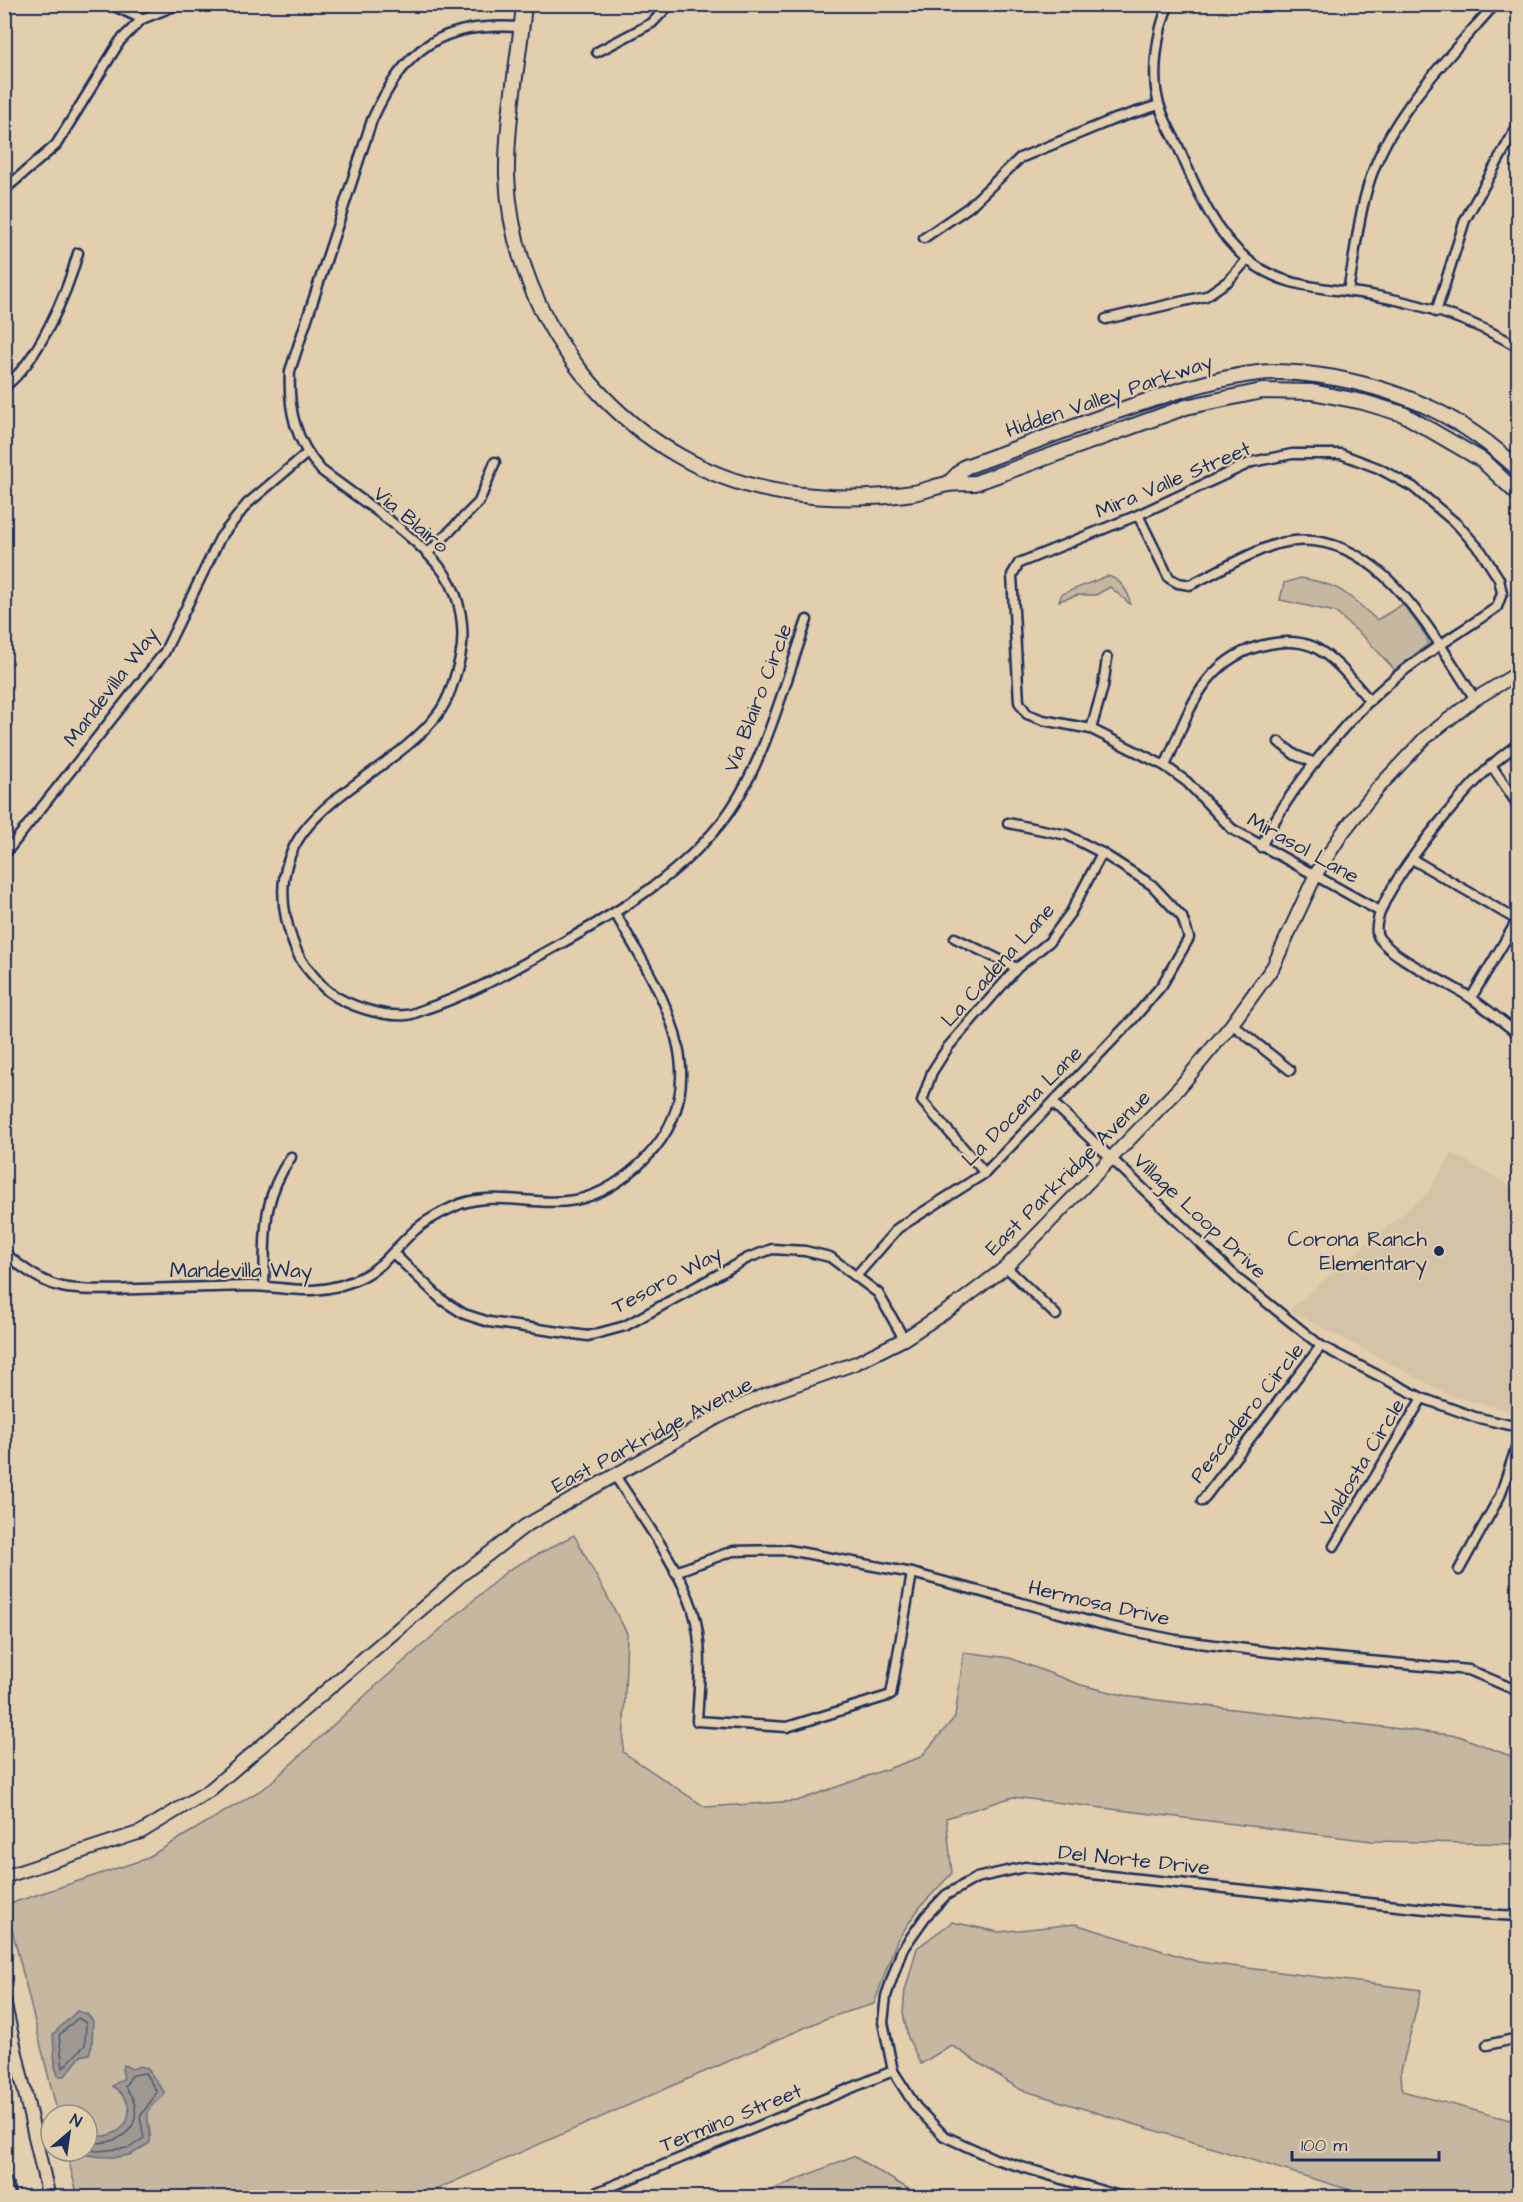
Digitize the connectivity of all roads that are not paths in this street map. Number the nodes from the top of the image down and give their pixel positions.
1 (110, 4) edge
2 (179, 4) edge
3 (524, 4) edge
4 (670, 4) edge
5 (1169, 4) edge
6 (1496, 4) edge
7 (142, 19) junction
8 (521, 27) junction
9 (597, 52) dead end
10 (1159, 105) junction
11 (1518, 125) edge
12 (4, 190) edge
13 (924, 238) dead end
14 (78, 253) dead end
15 (1247, 260) junction
16 (1348, 291) junction
17 (1436, 312) junction
18 (1106, 319) dead end
19 (1518, 347) edge
20 (4, 387) edge
21 (306, 454) junction
22 (495, 462) dead end
23 (1518, 470) edge
24 (948, 484) junction
25 (1518, 494) edge
26 (1138, 515) junction
27 (428, 553) junction
28 (807, 620) dead end
29 (1440, 647) junction
30 (1107, 658) dead end
31 (1518, 673) edge
32 (1475, 699) junction
33 (1370, 701) junction
34 (1027, 714) joint
35 (1091, 729) junction
36 (1279, 742) dead end
37 (1518, 744) edge
38 (1315, 763) junction
39 (1491, 765) junction
40 (1165, 766) junction
41 (1518, 805) edge
42 (1008, 824) dead end
43 (1261, 847) junction
44 (1102, 853) junction
45 (4, 855) edge
46 (1412, 860) junction
47 (1316, 874) junction
48 (1379, 911) junction
49 (615, 914) junction
50 (1518, 919) edge
51 (955, 938) dead end
52 (1017, 968) junction
53 (1471, 998) junction
54 (1232, 1024) junction
55 (1518, 1034) edge
56 (1290, 1070) dead end
57 (1053, 1102) junction
58 (1112, 1157) junction
59 (291, 1158) dead end
60 (985, 1173) junction
61 (4, 1252) edge
62 (394, 1254) junction
63 (1006, 1267) junction
64 (857, 1275) junction
65 (264, 1286) junction
66 (1056, 1315) dead end
67 (904, 1339) junction
68 (1321, 1346) junction
69 (1422, 1398) junction
70 (1518, 1427) edge
71 (1518, 1442) edge
72 (614, 1474) junction
73 (1202, 1501) dead end
74 (1334, 1546) dead end
75 (1459, 1570) dead end
76 (675, 1572) junction
77 (912, 1574) junction
78 (1518, 1690) edge
79 (4, 1877) edge
80 (1518, 1916) edge
81 (4, 2001) edge
82 (1518, 2038) edge
83 (1487, 2045) dead end
84 (893, 2071) junction
85 (4, 2185) edge
86 (8, 2198) edge
87 (49, 2198) edge
88 (583, 2198) edge
89 (1126, 2198) edge

1 - 7 street
2 - 7 street
3 - 8 main road, Hidden Valley Parkway
4 - 9 street
5 - 10 street
6 - 16 street
7 - 12 street
8 - 21 street, Via Blairo
8 - 24 main road, Hidden Valley Parkway
10 - 13 street
10 - 15 street
11 - 17 street
14 - 20 street
15 - 16 street
15 - 18 street
16 - 17 street
17 - 19 street
21 - 27 street, Via Blairo
21 - 45 street, Mandevilla Way
22 - 27 street
23 - 24 main road, Hidden Valley Parkway
24 - 25 main road, Hidden Valley Parkway
26 - 29 street
26 - 29 street, Mira Valle Street
26 - 34 street, Mira Valle Street
27 - 49 street, Via Blairo
28 - 49 street, Via Blairo Circle
29 - 32 street
29 - 33 street
30 - 35 street
31 - 32 main road, East Parkridge Avenue
32 - 47 main road, East Parkridge Avenue
33 - 38 street
33 - 40 street
34 - 35 street, Mirasol Lane
35 - 40 street, Mirasol Lane
36 - 38 street
37 - 39 street
38 - 43 street
39 - 41 street
39 - 46 street
40 - 43 street, Mirasol Lane
42 - 44 street
43 - 47 street, Mirasol Lane
44 - 52 street, La Cadena Lane
44 - 57 street, La Docena Lane
46 - 48 street
46 - 50 street
47 - 48 street, Mirasol Lane
47 - 54 main road, East Parkridge Avenue
48 - 53 street
49 - 62 street, Mandevilla Way
50 - 53 street
51 - 52 street
52 - 60 street, La Cadena Lane
53 - 55 street
54 - 56 street
54 - 58 main road, East Parkridge Avenue
57 - 58 street, Village Loop Drive
57 - 60 street, La Docena Lane
58 - 63 main road, East Parkridge Avenue
58 - 68 street, Village Loop Drive
59 - 65 street
60 - 64 street, La Docena Lane
61 - 65 street, Mandevilla Way
62 - 64 street, Tesoro Way
62 - 65 street, Mandevilla Way
63 - 66 street
63 - 67 main road, East Parkridge Avenue
64 - 67 street, Tesoro Way
67 - 72 main road, East Parkridge Avenue
68 - 69 street, Village Loop Drive
68 - 73 street, Pescadero Circle
69 - 70 street, Village Loop Drive
69 - 74 street, Valdosta Circle
71 - 75 street
72 - 76 street
72 - 79 main road, East Parkridge Avenue
76 - 77 street, Hermosa Drive
76 - 77 street
77 - 78 street, Hermosa Drive
80 - 84 street, Del Norte Drive
81 - 87 main road
82 - 83 street
84 - 88 street, Termino Street
84 - 89 street
85 - 86 highway

